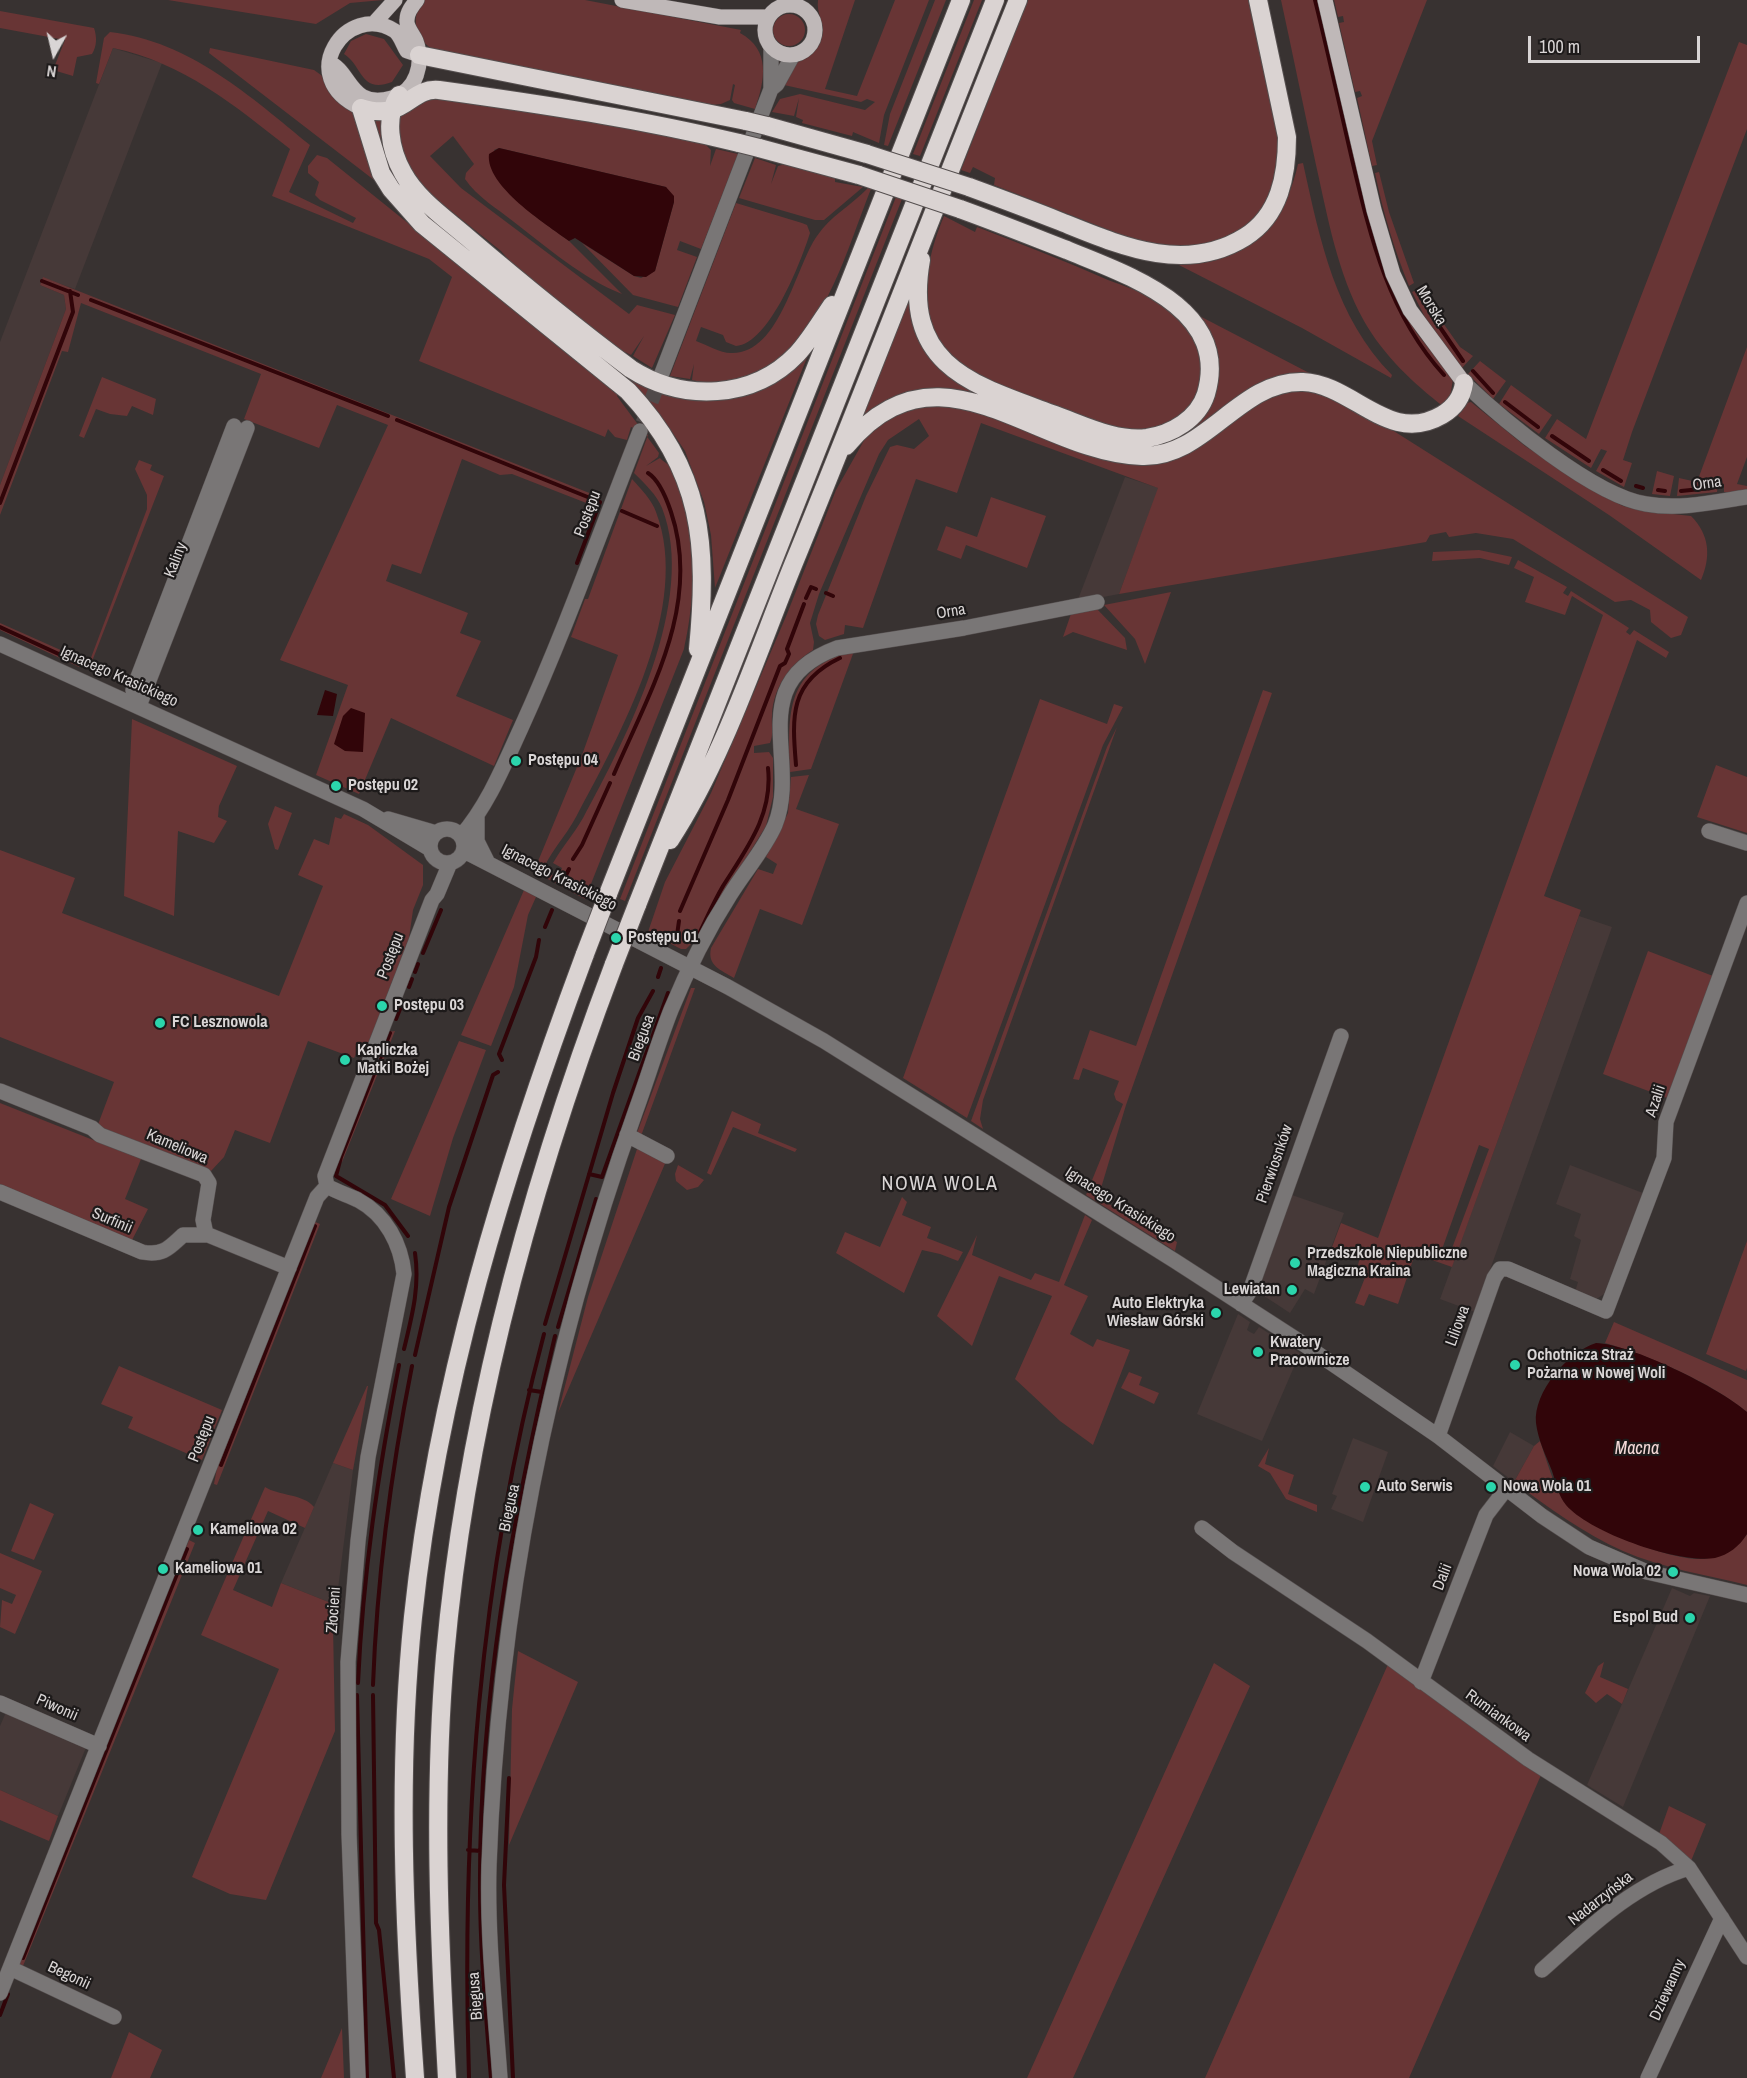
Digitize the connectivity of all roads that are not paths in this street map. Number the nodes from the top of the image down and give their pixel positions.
1 (395, 0) edge
2 (417, 0) edge
3 (622, 0) edge
4 (812, 0) edge
5 (961, 0) edge
6 (994, 0) edge
7 (1018, 0) edge
8 (1258, 0) edge
9 (1325, 0) edge
10 (792, 2) edge
11 (768, 16) junction
12 (811, 16) junction
13 (720, 17) junction
14 (375, 21) junction
15 (768, 42) junction
16 (419, 55) junction
17 (793, 55) junction
18 (329, 63) junction
19 (416, 78) junction
20 (771, 89) junction
21 (395, 103) junction
22 (361, 108) junction
23 (572, 108) junction
24 (927, 226) junction
25 (847, 284) junction
26 (662, 373) tunnel mouth
27 (1464, 383) junction
28 (241, 427) dead end
29 (640, 431) tunnel mouth
30 (837, 457) junction
31 (1747, 497) edge
32 (1671, 507) joint
33 (1097, 602) dead end
34 (0, 644) edge
35 (813, 660) joint
36 (696, 672) junction
37 (134, 704) junction
38 (477, 816) junction
39 (385, 820) junction
40 (1709, 831) dead end
41 (436, 833) junction
42 (462, 843) junction
43 (1747, 843) edge
44 (438, 857) junction
45 (487, 861) junction
46 (650, 872) junction
47 (1747, 903) edge
48 (691, 968) junction
49 (1341, 1036) dead end
50 (0, 1091) edge
51 (627, 1135) junction
52 (667, 1156) dead end
53 (327, 1186) junction
54 (0, 1192) edge
55 (208, 1235) junction
56 (289, 1268) junction
57 (1241, 1304) junction
58 (1606, 1311) joint
59 (1438, 1436) junction
60 (1506, 1489) junction
61 (1202, 1528) dead end
62 (1747, 1595) edge
63 (1421, 1682) junction
64 (0, 1703) edge
65 (99, 1746) junction
66 (1689, 1868) junction
67 (1722, 1918) junction
68 (1747, 1957) edge
69 (10, 1968) junction
70 (1542, 1970) dead end
71 (0, 1993) edge
72 (114, 2017) dead end
73 (358, 2078) edge
74 (415, 2078) edge
75 (447, 2078) edge
76 (500, 2078) edge
77 (1648, 2078) edge

1 - 14 main road
2 - 16 main road
3 - 13 main road
4 - 12 main road
5 - 25 highway
6 - 46 highway
7 - 24 highway
8 - 16 highway, bridge
9 - 27 main road, Morska
10 - 11 main road
10 - 12 main road
11 - 13 main road
11 - 15 main road
12 - 17 main road
13 - 15 main road
14 - 16 main road
14 - 18 main road
15 - 17 main road
15 - 20 street
16 - 19 main road
17 - 20 street
18 - 21 main road
18 - 22 main road
19 - 21 main road
19 - 23 highway
20 - 26 street
21 - 22 highway
21 - 23 highway
21 - 25 highway
22 - 36 highway
23 - 24 highway, bridge
24 - 30 highway
25 - 36 highway
27 - 30 highway
27 - 32 street, Morska
28 - 37 street, Kaliny
29 - 38 street, Postępu
30 - 46 highway
31 - 32 street, Orna
33 - 35 street, Orna
34 - 37 street, Ignacego Krasickiego
35 - 48 street, Biegusa
36 - 74 highway, bridge
37 - 39 street, Ignacego Krasickiego
38 - 42 street, Postępu
38 - 45 street
39 - 41 street, Ignacego Krasickiego
39 - 44 street, Ignacego Krasickiego
40 - 43 street
41 - 42 street
41 - 44 street
42 - 44 street
42 - 45 street, Ignacego Krasickiego
44 - 53 street, Postępu
45 - 48 street, Ignacego Krasickiego
46 - 75 highway, bridge
47 - 58 street, Azalii
48 - 51 street, Biegusa
48 - 57 street, Ignacego Krasickiego
49 - 57 street, Pierwiosnków
50 - 55 street, Kameliowa
51 - 52 street
51 - 76 street, Biegusa
53 - 56 street, Postępu
53 - 73 street, Złocieni
54 - 55 street, Surfinii
55 - 56 street
56 - 65 street, Postępu
57 - 59 street, Ignacego Krasickiego
58 - 59 street, Liliowa
59 - 60 street, Ignacego Krasickiego
60 - 62 street, Ignacego Krasickiego
60 - 63 street, Dalii
61 - 63 street, Rumiankowa
63 - 66 street, Rumiankowa
64 - 65 street, Piwonii
65 - 69 street, Postępu
66 - 67 street, Rumiankowa
66 - 70 street, Nadarzyńska
67 - 68 street, Rumiankowa
67 - 77 street, Dziewanny
69 - 71 street, Postępu
69 - 72 street, Begonii

